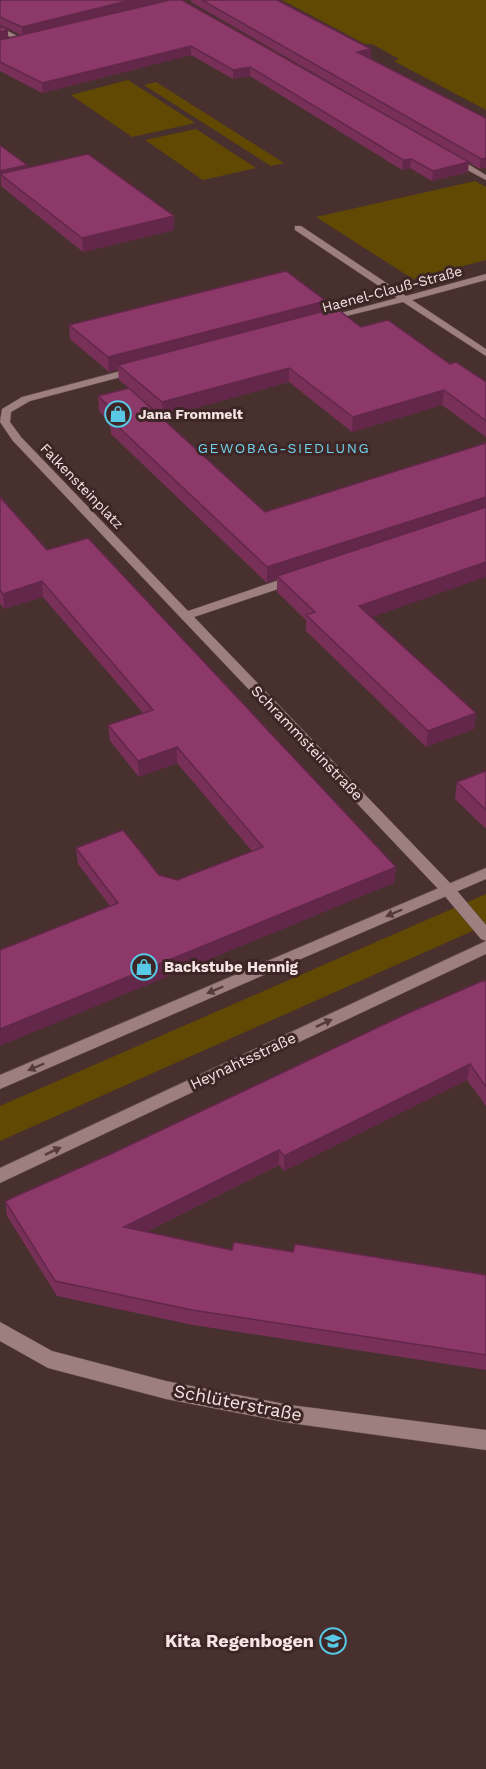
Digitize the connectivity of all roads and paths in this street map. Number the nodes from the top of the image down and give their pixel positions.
1 (0, 29) edge
2 (32, 37) edge
3 (21, 40) junction
4 (10, 42) edge
5 (445, 154) edge
6 (486, 178) edge
7 (298, 228) dead end
8 (486, 277) edge
9 (405, 299) junction
10 (313, 324) edge
11 (486, 353) edge
12 (152, 366) edge
13 (125, 553) joint
14 (307, 575) edge
15 (185, 616) junction
16 (486, 873) edge
17 (448, 890) junction
18 (486, 935) edge
19 (486, 947) edge
20 (0, 1082) edge
21 (0, 1176) edge
22 (0, 1331) edge
23 (486, 1440) edge

1 - 3 street
2 - 3 street
3 - 4 street
5 - 6 street
7 - 9 street
8 - 9 street, Haenel-Clauß-Straße
9 - 10 street, Haenel-Clauß-Straße
9 - 11 street
12 - 13 street, Falkensteinplatz
13 - 15 street, Schrammsteinstraße
14 - 15 street
15 - 17 street, Schrammsteinstraße
16 - 17 street
17 - 18 street, Schrammsteinstraße
17 -> 20 street
21 -> 19 street, Heynahtsstraße
22 - 23 street, Schlüterstraße

